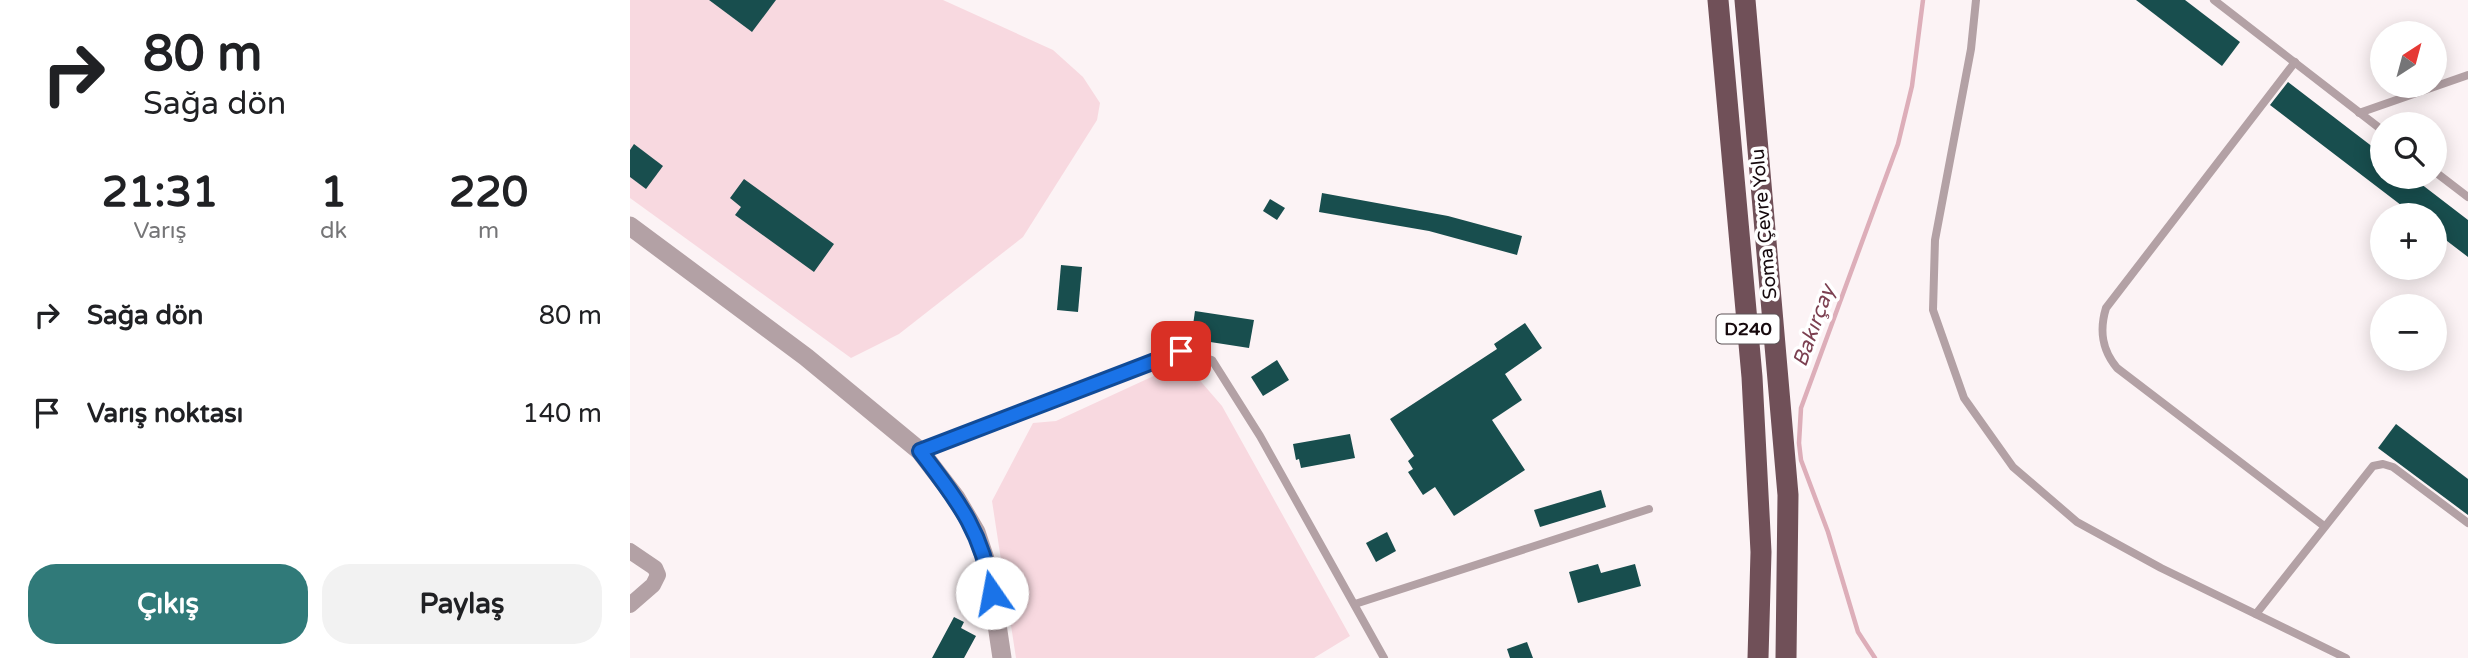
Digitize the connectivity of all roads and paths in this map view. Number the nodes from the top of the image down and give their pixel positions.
1 (1718, 0) edge
2 (1745, 0) edge
3 (1976, 0) edge
4 (2214, 0) edge
5 (2295, 62) junction
6 (2468, 75) edge
7 (2359, 113) junction
8 (2370, 121) edge
9 (2447, 181) edge
10 (2468, 197) edge
11 (630, 226) edge
12 (920, 451) junction
13 (1648, 509) dead end
14 (2468, 523) edge
15 (2324, 526) junction
16 (630, 551) edge
17 (1355, 604) junction
18 (630, 605) edge
19 (2256, 614) junction
20 (1002, 658) edge
21 (1384, 658) edge
22 (1758, 658) edge
23 (1786, 658) edge
24 (2346, 658) edge

1 - 22 highway, Soma Çevre Yolu / D240
2 - 23 highway, Soma Çevre Yolu / D240
3 - 19 lane
4 - 5 lane
5 - 7 lane
5 - 15 lane
6 - 7 lane
7 - 8 lane
9 - 10 lane
11 - 12 street
12 - 17 lane
12 - 20 street
13 - 17 lane
14 - 15 lane
15 - 19 lane
16 - 18 street
17 - 21 lane
19 - 24 lane

